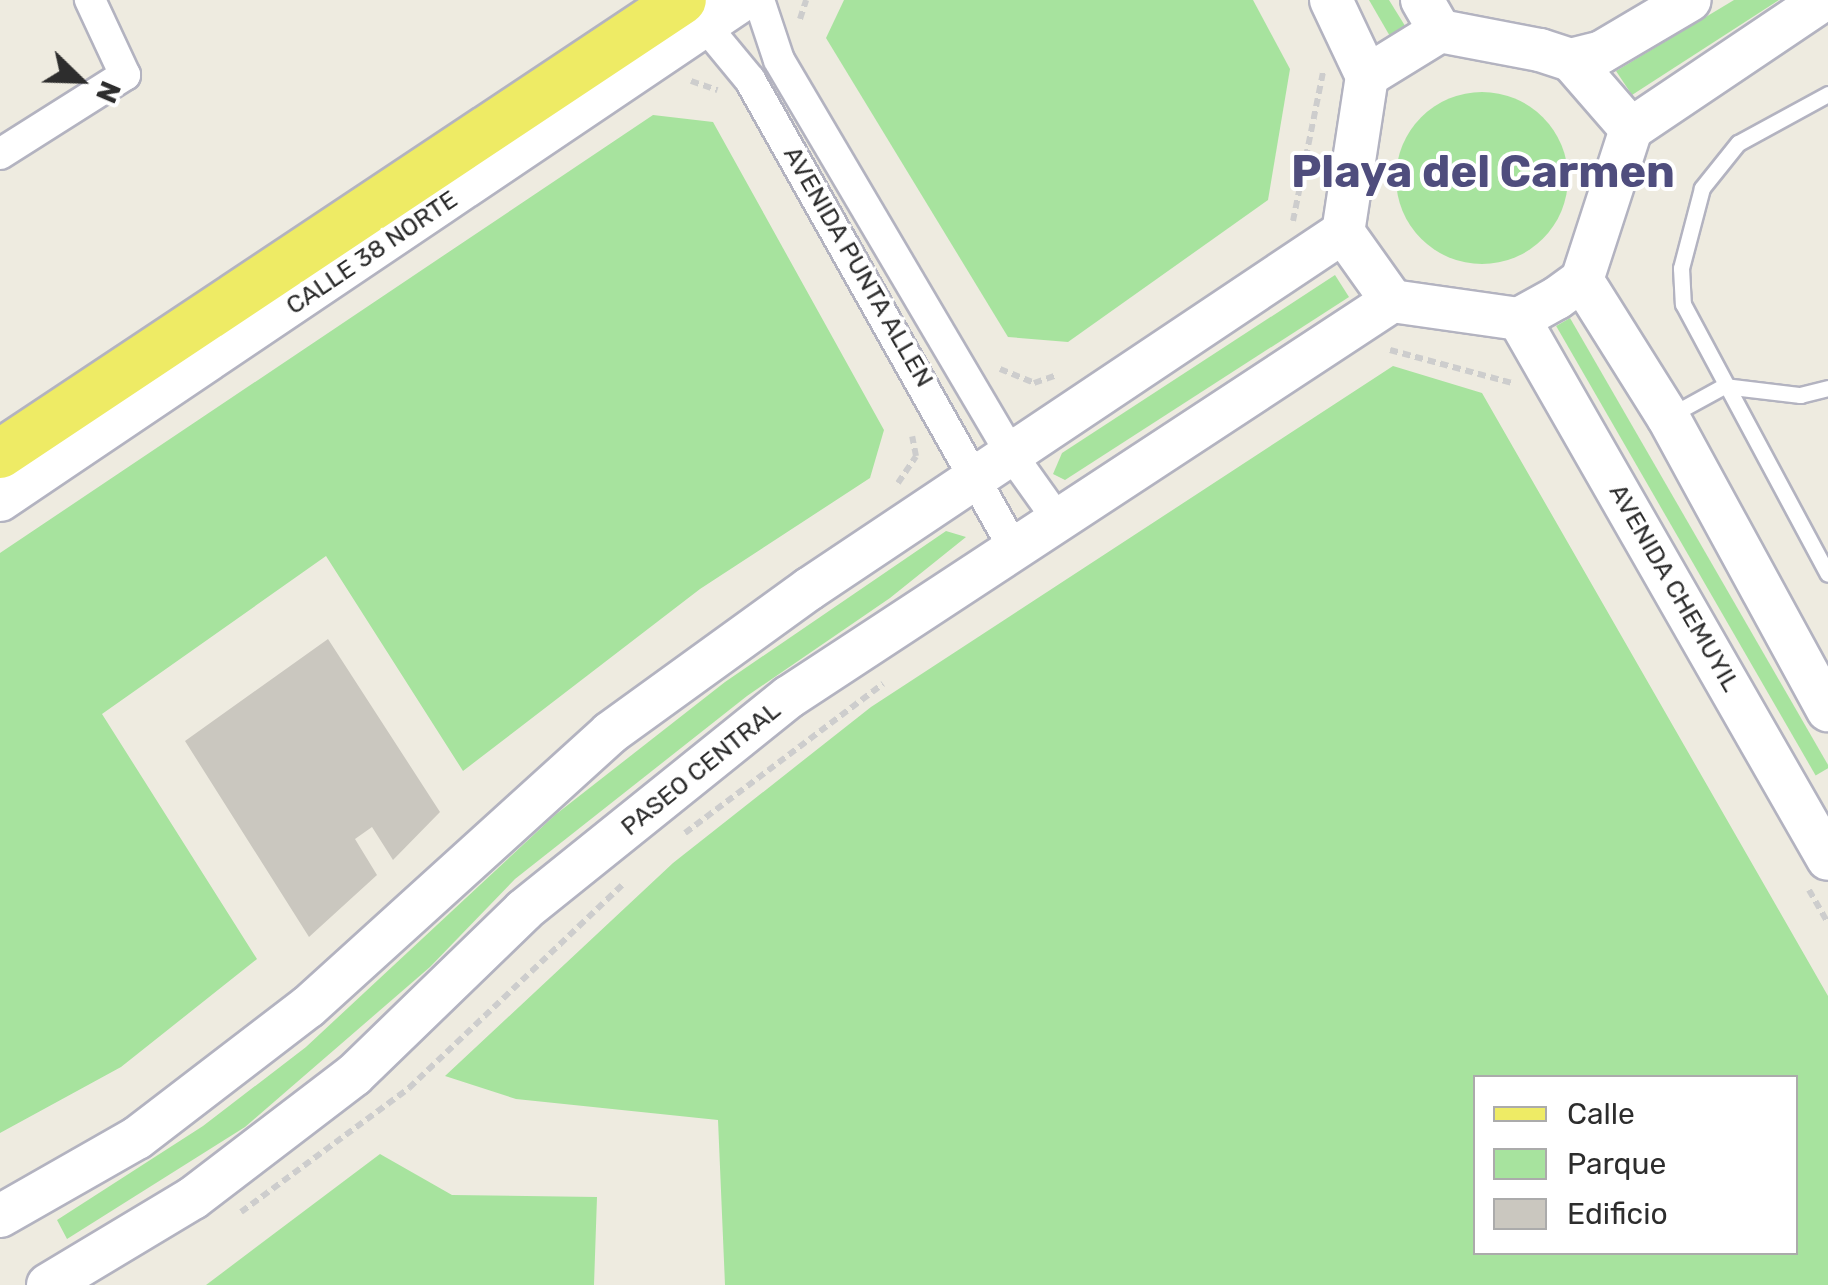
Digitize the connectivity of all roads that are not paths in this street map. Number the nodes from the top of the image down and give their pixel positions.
1 (90, 0) edge
2 (742, 0) edge
3 (759, 0) edge
4 (1331, 0) edge
5 (1690, 0) edge
6 (1823, 0) edge
7 (690, 9) edge
8 (1431, 16) edge
9 (1572, 60) junction
10 (1367, 76) junction
11 (1828, 94) edge
12 (1631, 129) junction
13 (0, 154) edge
14 (1344, 232) junction
15 (1582, 280) junction
16 (1392, 300) junction
17 (1519, 319) junction
18 (1724, 386) junction
19 (1828, 388) edge
20 (1668, 417) junction
21 (0, 454) edge
22 (994, 464) junction
23 (0, 500) edge
24 (1056, 517) junction
25 (1012, 545) junction
26 (1828, 574) edge
27 (1828, 710) edge
28 (1828, 858) edge
29 (0, 1216) edge
30 (48, 1285) edge

1 - 13 street
2 - 7 main road, CALLE 38 NORTE
3 - 22 street, AVENIDA PUNTA ALLEN
4 - 10 main road
5 - 9 main road
6 - 12 main road
7 - 21 main road, CALLE 38 NORTE
7 - 22 street, AVENIDA PUNTA ALLEN
7 - 23 main road, CALLE 38 NORTE
8 - 9 main road
8 - 10 main road
9 - 12 main road
10 - 14 main road
11 - 18 lane
12 - 15 main road
14 - 16 main road
14 - 22 main road
15 - 17 main road
15 - 20 main road
16 - 17 main road
16 - 24 main road, PASEO CENTRAL
17 - 28 main road, AVENIDA CHEMUYIL
18 - 19 lane
18 - 20 lane
18 - 26 lane
20 - 27 main road
22 - 24 street, AVENIDA PUNTA ALLEN
22 - 25 street, AVENIDA PUNTA ALLEN
22 - 29 main road
24 - 25 main road, PASEO CENTRAL
25 - 30 main road, PASEO CENTRAL

